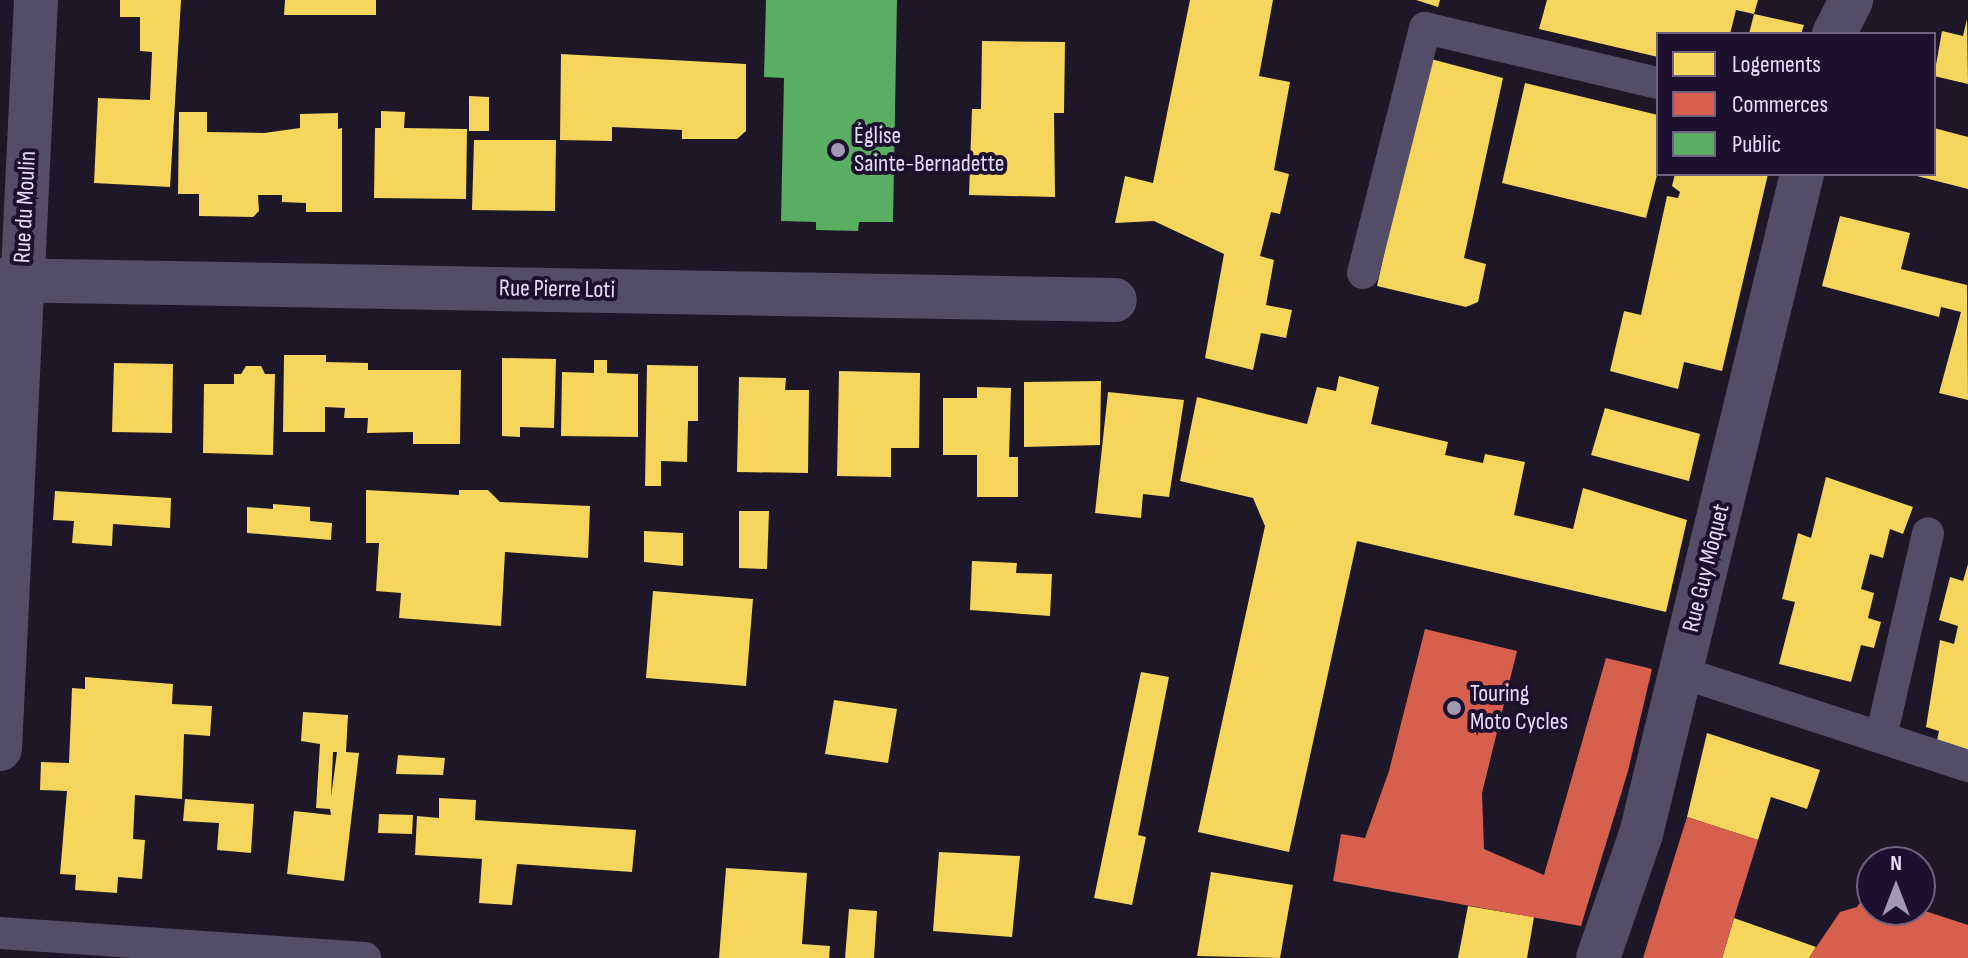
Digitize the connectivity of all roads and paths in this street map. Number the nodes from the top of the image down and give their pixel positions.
1 (36, 0) edge
2 (1851, 0) edge
3 (1835, 32) edge
4 (1656, 83) edge
5 (1802, 176) edge
6 (1363, 273) dead end
7 (11, 280) edge
8 (1115, 300) dead end
9 (1928, 533) dead end
10 (1680, 672) junction
11 (1881, 737) junction
12 (0, 749) edge
13 (1968, 766) edge
14 (0, 933) edge
15 (365, 958) edge
16 (1598, 958) edge

1 - 7 street, Rue du Moulin
2 - 3 street
4 - 6 lane
5 - 10 street, Rue Guy Môquet
7 - 8 street, Rue Pierre Loti
7 - 12 street, Rue du Moulin
9 - 11 lane
10 - 11 lane
10 - 16 street, Rue Guy Môquet
11 - 13 lane
14 - 15 lane

